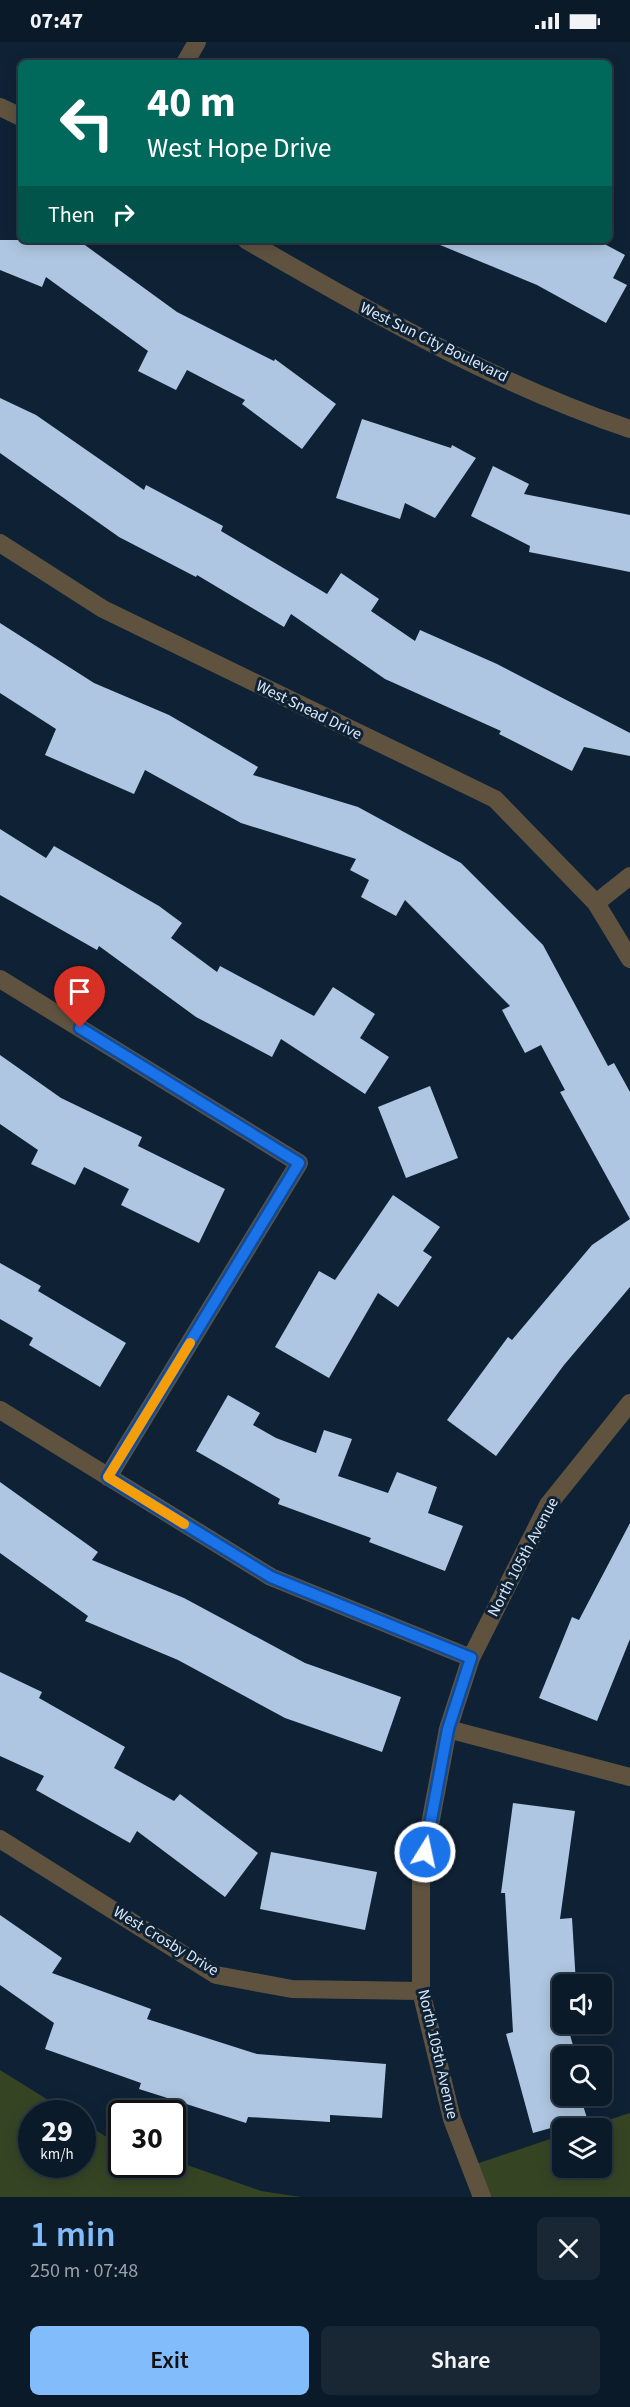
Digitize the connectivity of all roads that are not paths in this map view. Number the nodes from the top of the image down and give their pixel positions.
1 (196, 42) edge
2 (187, 60) edge
3 (0, 107) edge
4 (18, 116) edge
5 (251, 243) edge
6 (630, 429) edge
7 (0, 543) edge
8 (630, 876) edge
9 (596, 903) junction
10 (630, 959) edge
11 (0, 980) edge
12 (630, 1403) edge
13 (0, 1410) edge
14 (108, 1477) junction
15 (471, 1658) junction
16 (448, 1729) junction
17 (630, 1778) edge
18 (0, 1839) edge
19 (421, 1991) junction
20 (482, 2197) edge

1 - 2 street
3 - 4 street
5 - 6 street, West Sun City Boulevard
7 - 9 street, West Snead Drive
8 - 9 street
9 - 10 street, West Snead Drive
11 - 14 street
12 - 15 street, North 105th Avenue
13 - 14 street
14 - 15 street
15 - 16 street, North 105th Avenue
16 - 17 street
16 - 19 street, North 105th Avenue
18 - 19 street, West Crosby Drive
19 - 20 street, North 105th Avenue

